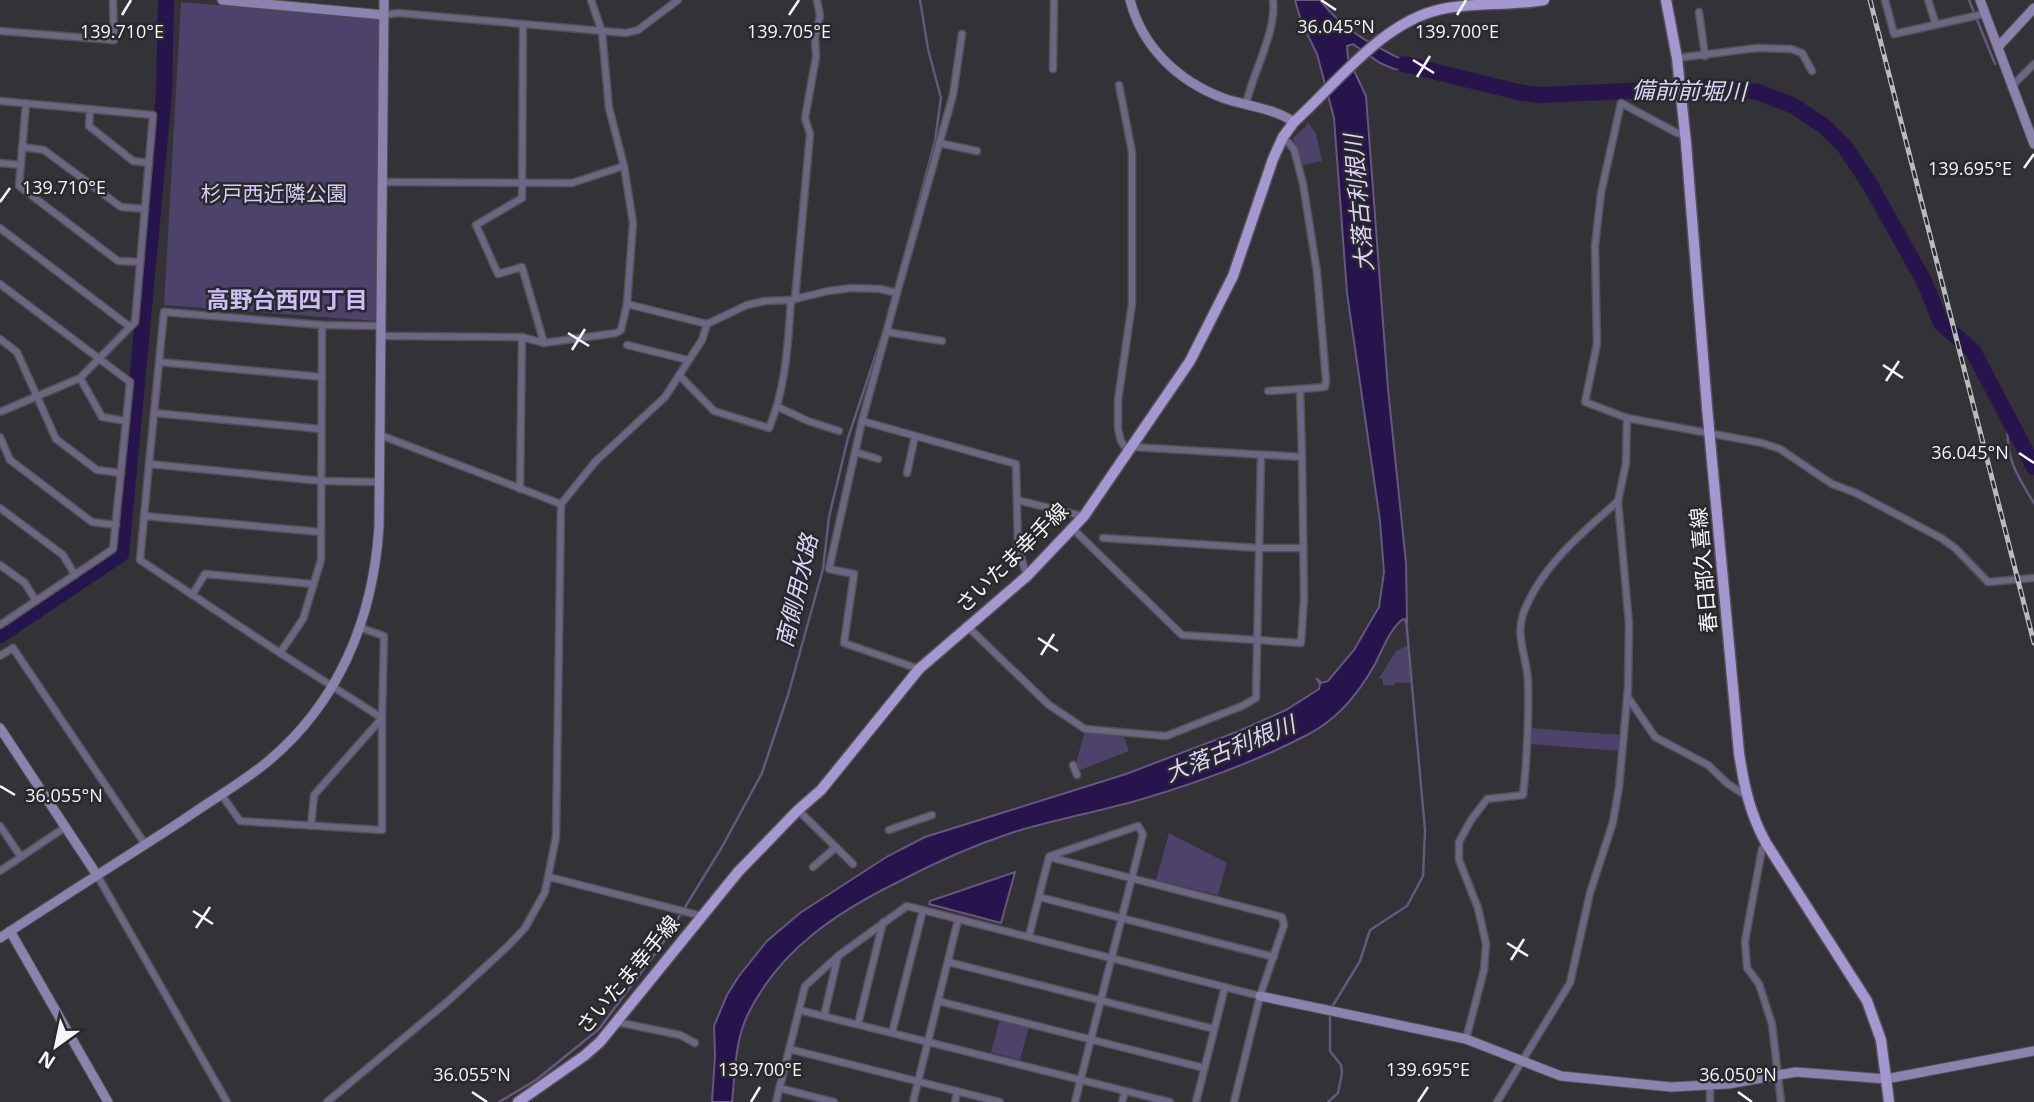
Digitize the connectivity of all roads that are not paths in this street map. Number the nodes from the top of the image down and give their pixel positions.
1 (113, 0) edge
2 (222, 0) edge
3 (384, 0) edge
4 (591, 0) edge
5 (678, 0) edge
6 (817, 0) edge
7 (1055, 0) edge
8 (1130, 0) edge
9 (1273, 0) edge
10 (1544, 0) edge
11 (1666, 0) edge
12 (1885, 0) edge
13 (1928, 0) edge
14 (1491, 3) edge
15 (1984, 5) edge
16 (2034, 8) edge
17 (1699, 12) dead end
18 (384, 15) junction
19 (1936, 24) junction
20 (523, 25) junction
21 (0, 31) edge
22 (602, 32) junction
23 (962, 34) dead end
24 (1998, 47) junction
25 (1705, 55) junction
26 (1677, 58) junction
27 (2034, 64) edge
28 (1053, 69) dead end
29 (1812, 71) dead end
30 (1119, 85) dead end
31 (2011, 87) junction
32 (0, 100) edge
33 (26, 103) junction
34 (1246, 104) junction
35 (90, 109) junction
36 (1294, 122) junction
37 (1685, 135) junction
38 (1283, 137) junction
39 (939, 143) junction
40 (2034, 144) edge
41 (22, 147) junction
42 (977, 151) dead end
43 (0, 163) edge
44 (149, 163) junction
45 (21, 165) junction
46 (624, 166) junction
47 (382, 182) junction
48 (522, 183) junction
49 (145, 209) junction
50 (0, 228) edge
51 (140, 262) junction
52 (0, 284) edge
53 (897, 293) junction
54 (793, 300) junction
55 (627, 304) junction
56 (707, 324) junction
57 (322, 325) junction
58 (130, 327) junction
59 (381, 331) junction
60 (887, 332) junction
61 (522, 337) junction
62 (0, 339) edge
63 (943, 341) dead end
64 (544, 343) junction
65 (627, 345) dead end
66 (99, 359) junction
67 (688, 360) junction
68 (159, 362) junction
69 (679, 375) junction
70 (322, 377) junction
71 (80, 378) junction
72 (1300, 389) junction
73 (1268, 391) dead end
74 (37, 396) junction
75 (778, 407) junction
76 (0, 412) edge
77 (154, 413) junction
78 (1627, 418) junction
79 (126, 421) junction
80 (862, 421) junction
81 (321, 429) junction
82 (839, 431) dead end
83 (1710, 434) junction
84 (380, 435) junction
85 (915, 436) junction
86 (0, 437) edge
87 (1130, 450) junction
88 (855, 453) junction
89 (1261, 455) junction
90 (1302, 457) junction
91 (878, 459) dead end
92 (149, 464) junction
93 (121, 473) junction
94 (907, 473) dead end
95 (321, 481) junction
96 (379, 482) junction
97 (520, 489) junction
98 (1017, 500) junction
99 (1618, 501) junction
100 (561, 504) junction
101 (0, 508) edge
102 (144, 516) junction
103 (1084, 516) junction
104 (116, 524) junction
105 (1073, 529) junction
106 (321, 532) junction
107 (1103, 538) dead end
108 (1259, 548) junction
109 (1303, 548) junction
110 (0, 565) edge
111 (75, 575) junction
112 (1027, 576) junction
113 (2034, 578) edge
114 (313, 584) junction
115 (192, 595) junction
116 (36, 601) junction
117 (0, 625) edge
118 (968, 627) junction
119 (362, 628) junction
120 (1258, 640) junction
121 (280, 653) junction
122 (0, 656) edge
123 (919, 669) junction
124 (332, 687) junction
125 (1627, 696) junction
126 (382, 718) junction
127 (0, 728) edge
128 (1073, 765) dead end
129 (1077, 775) dead end
130 (221, 794) junction
131 (1745, 795) junction
132 (799, 810) junction
133 (932, 815) dead end
134 (0, 826) edge
135 (311, 826) junction
136 (64, 828) junction
137 (889, 830) dead end
138 (1766, 843) junction
139 (145, 844) junction
140 (836, 847) junction
141 (20, 857) junction
142 (1049, 857) junction
143 (853, 864) dead end
144 (813, 867) dead end
145 (0, 870) edge
146 (97, 875) junction
147 (549, 877) junction
148 (1132, 878) junction
149 (1039, 897) junction
150 (923, 910) junction
151 (702, 916) junction
152 (1122, 918) junction
153 (958, 920) junction
154 (883, 922) junction
155 (10, 931) junction
156 (1029, 936) junction
157 (0, 938) edge
158 (838, 956) junction
159 (1273, 957) junction
160 (1113, 958) junction
161 (948, 962) junction
162 (1225, 987) junction
163 (1260, 996) junction
164 (938, 1001) junction
165 (1102, 1001) junction
166 (799, 1010) junction
167 (824, 1016) junction
168 (617, 1022) junction
169 (858, 1024) junction
170 (1214, 1029) junction
171 (892, 1033) junction
172 (1466, 1039) junction
173 (1092, 1040) junction
174 (928, 1042) junction
175 (695, 1043) dead end
176 (789, 1049) junction
177 (2034, 1051) edge
178 (1523, 1062) junction
179 (1204, 1068) junction
180 (1778, 1074) junction
181 (1886, 1079) junction
182 (1082, 1080) junction
183 (918, 1082) junction
184 (1710, 1086) junction
185 (779, 1088) junction
186 (957, 1091) junction
187 (1125, 1091) junction
188 (1160, 1101) edge
189 (108, 1102) edge
190 (227, 1102) edge
191 (327, 1102) edge
192 (518, 1102) edge
193 (776, 1102) edge
194 (834, 1102) edge
195 (913, 1102) edge
196 (955, 1102) edge
197 (1000, 1102) edge
198 (1075, 1102) edge
199 (1122, 1102) edge
200 (1170, 1102) edge
201 (1196, 1102) edge
202 (1234, 1102) edge
203 (1497, 1102) edge
204 (1710, 1102) edge
205 (1782, 1102) edge
206 (1889, 1102) edge

1 - 21 street
2 - 18 street
3 - 18 street
4 - 22 street
5 - 22 street
6 - 54 street
7 - 28 street
8 - 34 street
9 - 34 street
10 - 14 main road, さいたま幸手線
11 - 26 main road, 春日部久喜線
12 - 19 street
13 - 19 street
14 - 36 main road, さいたま幸手線
15 - 19 street
15 - 24 street
16 - 24 street
17 - 25 street
18 - 20 street
18 - 47 street
20 - 22 street
20 - 48 street
22 - 46 street
23 - 39 street
24 - 31 street
25 - 26 street
25 - 29 street
26 - 37 main road, 春日部久喜線
27 - 31 street
30 - 87 street
31 - 40 street
32 - 33 street
33 - 35 street
33 - 41 street
34 - 36 street
35 - 44 street
35 - 44 street
36 - 38 main road, さいたま幸手線
37 - 78 street
37 - 83 main road, 春日部久喜線
38 - 72 street
38 - 87 main road, さいたま幸手線
39 - 42 street
39 - 53 street
41 - 45 street
41 - 49 street
43 - 45 street
44 - 49 street
45 - 51 street
46 - 48 street
46 - 55 street
47 - 48 street
47 - 59 street
48 - 64 street
49 - 51 street
50 - 58 street
51 - 58 street
52 - 66 street
53 - 54 street
53 - 60 street
54 - 56 street
54 - 75 street
55 - 56 street
55 - 64 street
56 - 67 street
57 - 59 street
57 - 68 street
57 - 70 street
58 - 66 street
59 - 61 street
59 - 84 street
60 - 63 street
60 - 80 street
61 - 64 street
61 - 97 street
62 - 74 street
65 - 67 street
66 - 71 street
66 - 79 street
67 - 69 street
68 - 70 street
68 - 77 street
69 - 75 street
69 - 100 street
70 - 81 street
71 - 74 street
71 - 79 street
72 - 73 street
72 - 90 street
74 - 76 street
74 - 93 street
75 - 82 street
77 - 81 street
77 - 92 street
78 - 83 street
78 - 99 street
79 - 93 street
80 - 85 street
80 - 88 street
81 - 95 street
83 - 113 street
83 - 131 main road, 春日部久喜線
84 - 96 street
84 - 97 street
85 - 94 street
85 - 98 street
86 - 104 street
87 - 89 street
87 - 103 main road, さいたま幸手線
88 - 91 street
88 - 123 street
89 - 90 street
89 - 108 street
90 - 109 street
92 - 95 street
92 - 102 street
93 - 104 street
95 - 96 street
95 - 106 street
96 - 119 street
97 - 100 street
98 - 103 street
98 - 112 street
99 - 125 street
99 - 172 street
100 - 147 street
101 - 111 street
102 - 106 street
102 - 115 street
103 - 105 main road, さいたま幸手線
104 - 111 street
105 - 112 main road, さいたま幸手線
105 - 120 street
106 - 114 street
107 - 108 street
108 - 109 street
108 - 120 street
109 - 120 street
110 - 116 street
111 - 116 street
112 - 118 main road, さいたま幸手線
114 - 115 street
114 - 121 street
115 - 121 street
116 - 117 street
118 - 120 street
118 - 123 main road, さいたま幸手線
119 - 124 street
119 - 126 street
121 - 124 street
122 - 139 street
123 - 132 main road, さいたま幸手線
124 - 126 street
124 - 130 street
125 - 131 street
125 - 178 street
126 - 135 street
126 - 135 street
127 - 136 street
128 - 129 street
130 - 135 street
130 - 139 street
131 - 138 main road, 春日部久喜線
132 - 140 street
132 - 151 main road, さいたま幸手線
133 - 137 street
134 - 141 street
136 - 141 street
136 - 146 street
138 - 180 street
138 - 181 main road, 春日部久喜線
139 - 146 street
140 - 143 street
140 - 144 street
141 - 145 street
142 - 148 street
142 - 148 street
142 - 149 street
146 - 155 street
146 - 190 street
147 - 151 street
147 - 191 street
148 - 152 street
148 - 159 street
149 - 152 street
149 - 156 street
150 - 153 street
150 - 154 street
150 - 171 street
151 - 168 main road, さいたま幸手線
152 - 159 street
152 - 160 street
153 - 156 street
153 - 161 street
154 - 158 street
154 - 169 street
155 - 157 street
155 - 189 street
156 - 160 street
158 - 166 street
158 - 167 street
159 - 163 street
160 - 162 street
160 - 165 street
161 - 164 street
161 - 165 street
162 - 163 street
162 - 170 street
163 - 172 street
163 - 202 street
164 - 173 street
164 - 174 street
165 - 170 street
165 - 173 street
166 - 167 street
166 - 176 street
167 - 169 street
168 - 175 street
168 - 192 main road, さいたま幸手線
169 - 171 street
170 - 179 street
171 - 174 street
172 - 178 street
173 - 179 street
173 - 182 street
174 - 182 street
174 - 183 street
176 - 183 street
176 - 185 street
177 - 181 street
178 - 184 street
178 - 203 street
179 - 201 street
180 - 181 street
180 - 184 street
180 - 205 street
181 - 206 main road, 春日部久喜線
182 - 187 street
182 - 198 street
183 - 186 street
183 - 195 street
184 - 204 street
185 - 193 street
185 - 194 street
186 - 196 street
186 - 197 street
187 - 188 street
187 - 199 street
188 - 200 street

